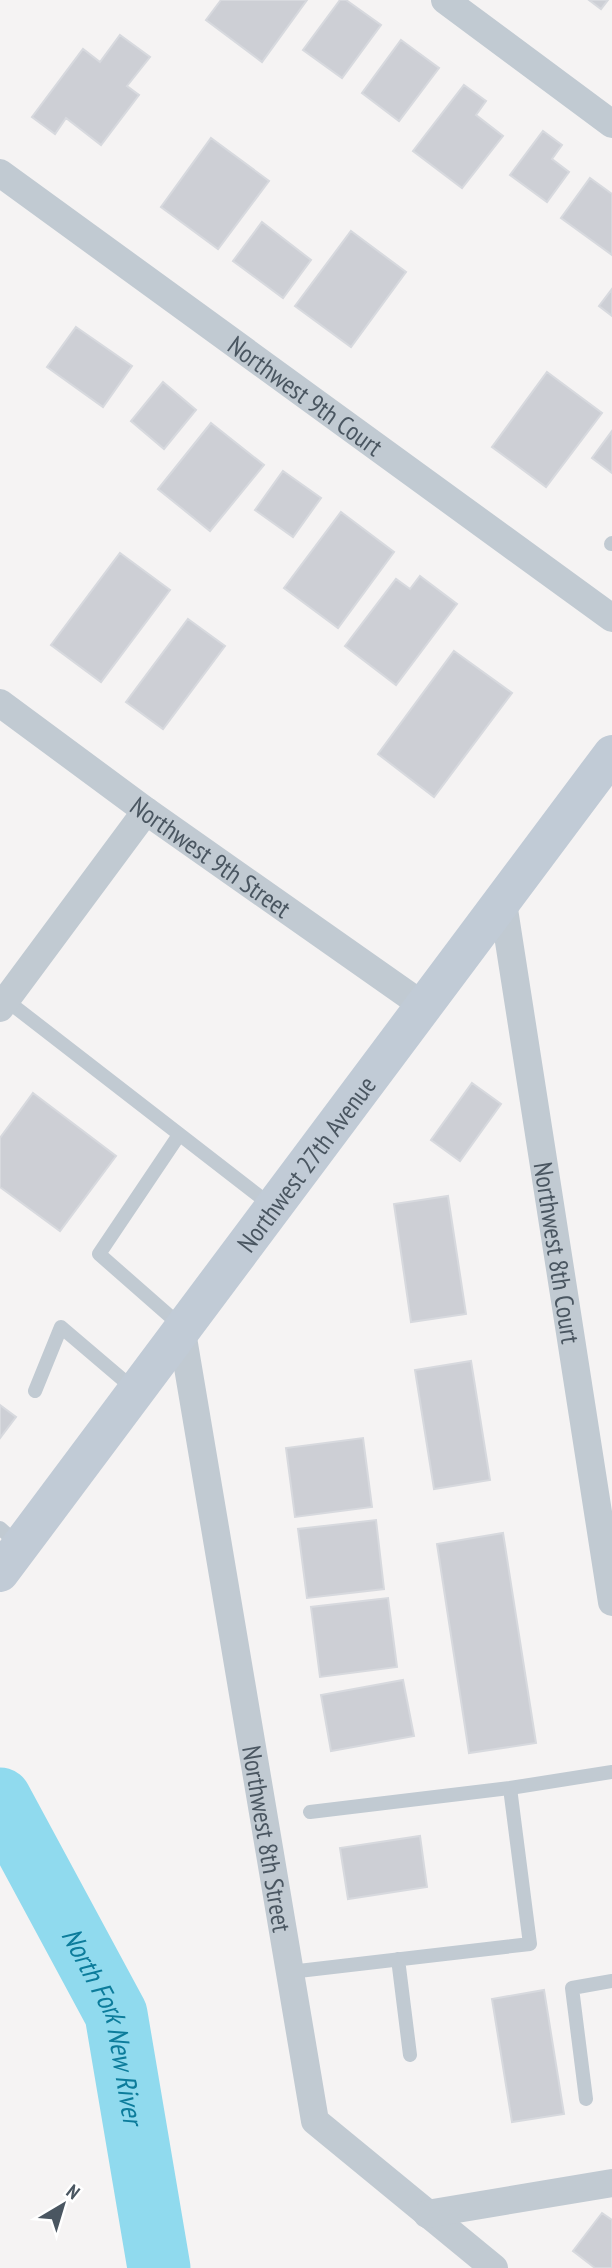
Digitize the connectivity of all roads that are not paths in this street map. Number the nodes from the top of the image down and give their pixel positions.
1 (445, 0) edge
2 (612, 124) edge
3 (0, 173) edge
4 (612, 618) edge
5 (0, 703) edge
6 (612, 754) edge
7 (145, 811) junction
8 (503, 903) junction
9 (3, 1004) edge
10 (425, 1007) junction
11 (179, 1135) junction
12 (273, 1207) junction
13 (181, 1326) junction
14 (135, 1390) junction
15 (35, 1391) dead end
16 (7, 1549) edge
17 (612, 1602) edge
18 (612, 1772) edge
19 (510, 1788) junction
20 (310, 1812) dead end
21 (398, 1959) junction
22 (290, 1972) junction
23 (612, 1981) edge
24 (410, 2055) dead end
25 (586, 2099) dead end
26 (612, 2183) edge
27 (427, 2214) junction
28 (494, 2268) edge

1 - 2 street
3 - 4 street, Northwest 9th Court
5 - 7 street, Northwest 9th Street
6 - 8 street, Northwest 27th Avenue
7 - 9 street
7 - 10 street, Northwest 9th Street
8 - 10 street, Northwest 27th Avenue
8 - 17 street, Northwest 8th Court
9 - 11 lane
10 - 12 street, Northwest 27th Avenue
11 - 12 lane
11 - 13 lane
12 - 13 street, Northwest 27th Avenue
13 - 14 street, Northwest 27th Avenue
13 - 22 street, Northwest 8th Street
14 - 15 lane
14 - 16 street, Northwest 27th Avenue
18 - 19 lane
19 - 20 lane
19 - 21 lane
21 - 22 lane
21 - 24 lane
22 - 27 street, Northwest 8th Street
23 - 25 lane
26 - 27 street
27 - 28 street, Northwest 8th Street

